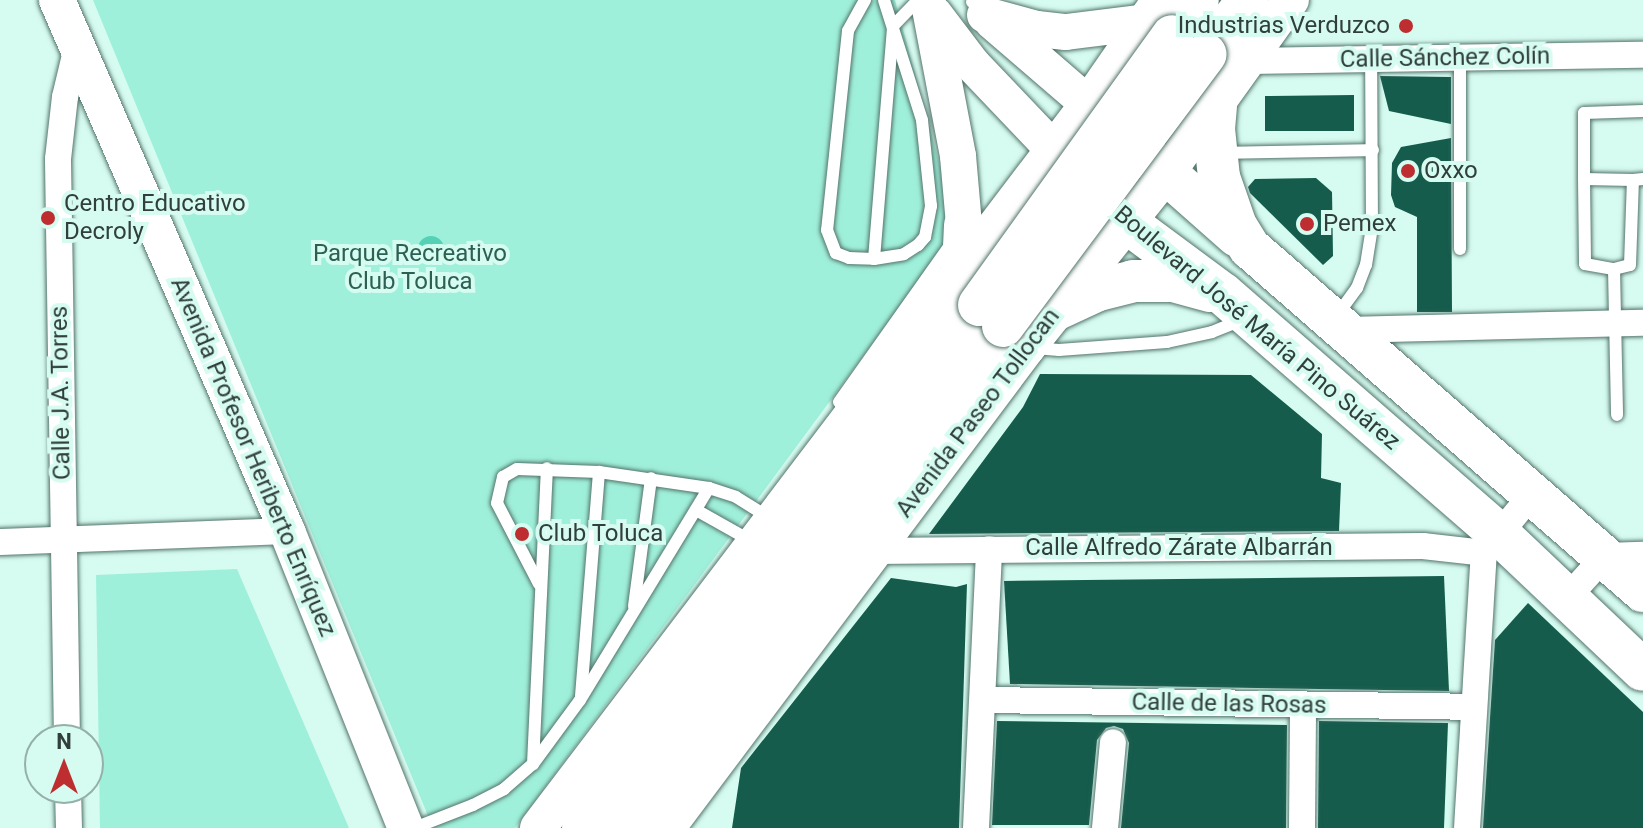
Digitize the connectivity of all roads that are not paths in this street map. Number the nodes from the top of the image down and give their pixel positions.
1 (57, 0) edge
2 (865, 0) edge
3 (884, 0) edge
4 (1198, 0) edge
5 (1248, 0) edge
6 (1291, 0) edge
7 (925, 3) edge
8 (976, 4) edge
9 (893, 26) junction
10 (1181, 30) edge
11 (77, 47) junction
12 (1643, 55) edge
13 (1460, 58) junction
14 (1371, 60) junction
15 (1222, 99) junction
16 (1088, 104) junction
17 (1643, 111) edge
18 (1053, 149) junction
19 (1373, 150) junction
20 (1215, 153) junction
21 (1167, 173) junction
22 (1584, 179) junction
23 (1638, 180) edge
24 (1126, 222) junction
25 (977, 230) junction
26 (1250, 248) junction
27 (1460, 249) dead end
28 (874, 259) junction
29 (962, 268) joint
30 (1614, 269) junction
31 (1065, 298) junction
32 (1235, 305) junction
33 (1614, 323) junction
34 (1643, 323) edge
35 (1340, 325) junction
36 (1003, 326) junction
37 (833, 411) dead end
38 (1617, 415) dead end
39 (547, 468) junction
40 (599, 472) junction
41 (789, 474) dead end
42 (651, 478) junction
43 (709, 488) junction
44 (1532, 494) junction
45 (696, 510) junction
46 (763, 525) junction
47 (287, 531) junction
48 (63, 540) junction
49 (0, 542) edge
50 (1491, 543) junction
51 (989, 549) junction
52 (873, 551) junction
53 (1624, 556) edge
54 (539, 584) junction
55 (1643, 591) edge
56 (1567, 598) junction
57 (634, 612) junction
58 (1643, 670) edge
59 (580, 700) junction
60 (984, 700) junction
61 (1303, 705) junction
62 (1473, 707) junction
63 (67, 724) edge
64 (1113, 742) dead end
65 (533, 764) junction
66 (68, 804) edge
67 (69, 828) edge
68 (406, 828) edge
69 (414, 828) edge
70 (538, 828) edge
71 (583, 828) edge
72 (629, 828) edge
73 (667, 828) edge
74 (976, 828) edge
75 (1105, 828) edge
76 (1302, 828) edge
77 (1467, 828) edge

1 - 11 main road, Avenida Profesor Heriberto Enríquez
2 - 28 lane
3 - 9 lane
4 - 10 highway, Avenida Paseo Tollocan
5 - 10 highway, Avenida Paseo Tollocan
6 - 10 main road, Avenida Paseo Tollocan
7 - 9 lane
7 - 18 main road, Boulevard José María Pino Suárez
7 - 25 main road
8 - 10 main road
8 - 16 main road
9 - 28 lane
9 - 28 lane
10 - 14 street, Calle Sánchez Colín
10 - 15 main road, Avenida Paseo Tollocan
10 - 15 main road
10 - 16 main road, Avenida Paseo Tollocan
10 - 36 highway, Avenida Paseo Tollocan, bridge
11 - 47 main road, Avenida Profesor Heriberto Enríquez
11 - 48 street, Calle J.A. Torres
12 - 13 street, Calle Sánchez Colín
13 - 14 street, Calle Sánchez Colín
13 - 27 lane
14 - 19 lane
15 - 20 highway
15 - 21 main road, Avenida Paseo Tollocan
16 - 18 main road, Avenida Paseo Tollocan
16 - 21 highway
17 - 22 lane
18 - 24 highway, Boulevard José María Pino Suárez
18 - 25 main road, Avenida Paseo Tollocan
19 - 20 lane
19 - 35 lane
20 - 26 highway
21 - 24 main road, Avenida Paseo Tollocan
21 - 26 highway
22 - 23 lane
22 - 30 lane
23 - 30 lane
24 - 31 main road, Avenida Paseo Tollocan
24 - 32 highway, Boulevard José María Pino Suárez
25 - 29 main road
25 - 31 main road
25 - 37 lane
26 - 35 highway
29 - 46 main road
30 - 33 lane
31 - 32 highway
31 - 36 main road, Avenida Paseo Tollocan
32 - 36 lane
32 - 50 highway, Boulevard José María Pino Suárez
33 - 34 street
33 - 35 street
33 - 38 lane
35 - 44 highway
36 - 52 main road, Avenida Paseo Tollocan
36 - 71 highway, Avenida Paseo Tollocan
36 - 72 highway, Avenida Paseo Tollocan
39 - 40 lane
39 - 54 lane
39 - 54 lane
40 - 42 lane
40 - 59 lane
41 - 46 lane
42 - 43 lane
42 - 57 lane
43 - 45 lane
43 - 46 lane
44 - 50 street
44 - 53 highway
45 - 46 lane
45 - 57 lane
46 - 70 main road
47 - 48 street
47 - 68 main road, Avenida Profesor Heriberto Enríquez
48 - 49 street
48 - 63 street, Calle J.A. Torres
50 - 51 street, Calle Alfredo Zárate Albarrán
50 - 56 highway, Boulevard José María Pino Suárez
50 - 62 street
51 - 52 street, Calle Alfredo Zárate Albarrán
51 - 60 street
52 - 73 main road, Avenida Paseo Tollocan
53 - 55 highway
53 - 56 street
54 - 65 lane
56 - 58 highway, Boulevard José María Pino Suárez
57 - 59 lane
59 - 65 lane
60 - 61 street, Calle de las Rosas
60 - 74 street
61 - 62 street, Calle de las Rosas
61 - 76 street
62 - 77 street
64 - 75 street
65 - 69 lane
66 - 67 street

